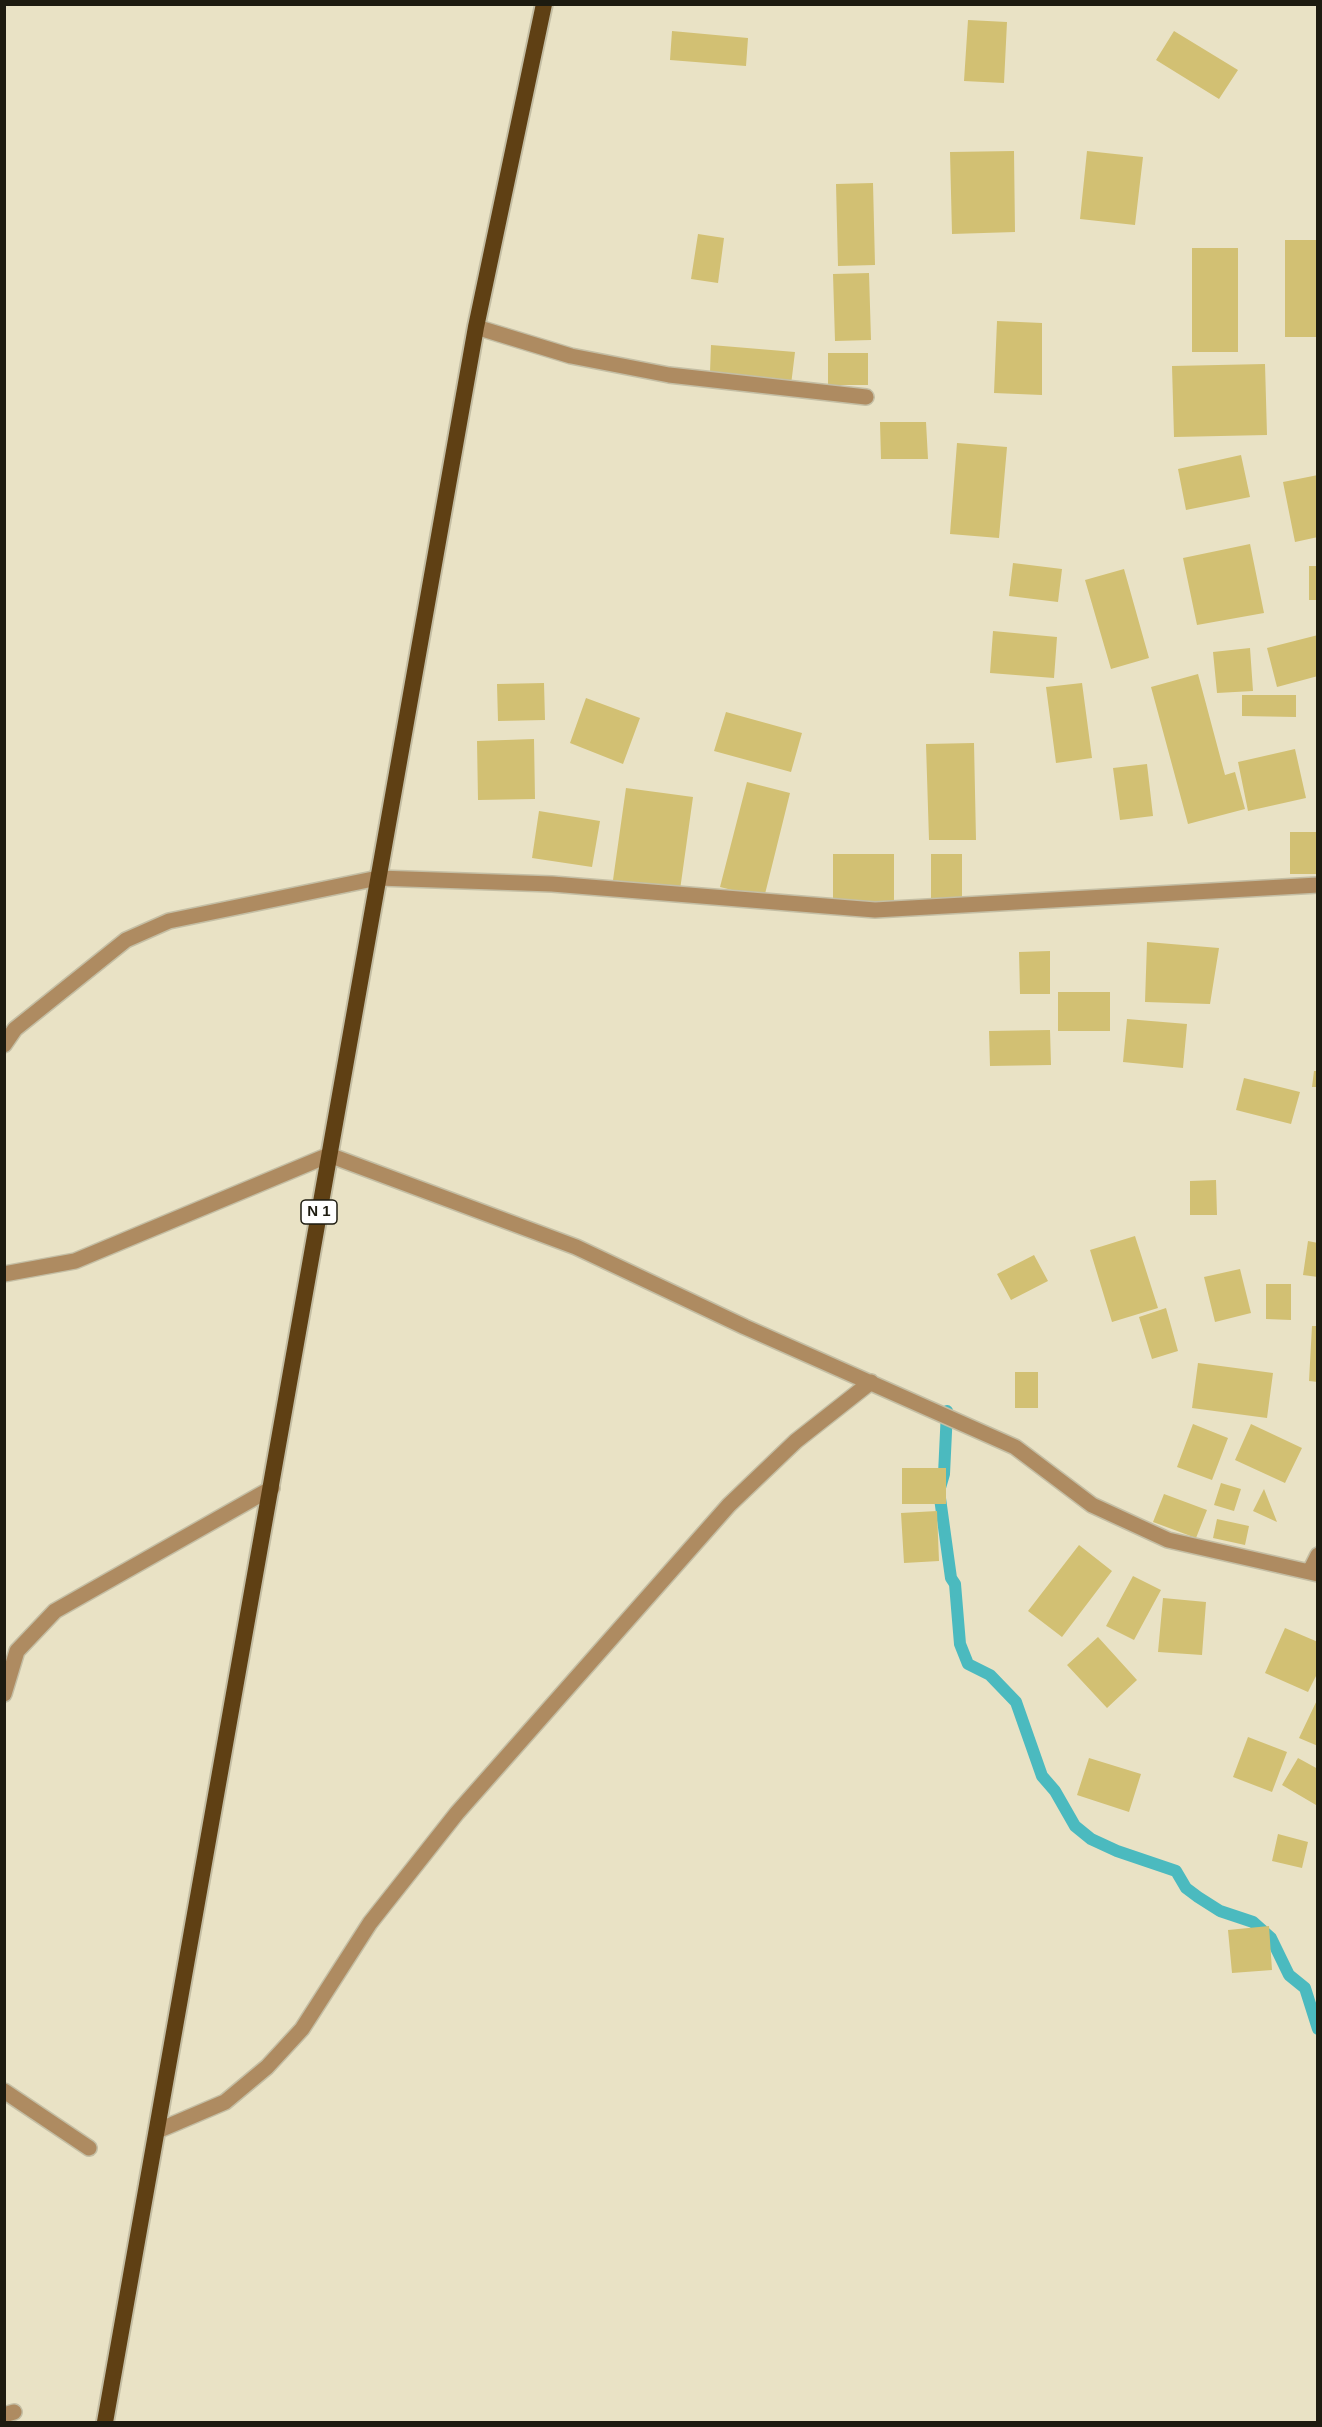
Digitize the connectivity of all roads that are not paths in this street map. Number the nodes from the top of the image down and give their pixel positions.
1 (544, 4) edge
2 (476, 327) junction
3 (866, 398) dead end
4 (378, 878) junction
5 (1317, 885) edge
6 (4, 1045) edge
7 (329, 1155) junction
8 (4, 1274) edge
9 (871, 1382) junction
10 (272, 1488) junction
11 (1317, 1555) edge
12 (1314, 1573) edge
13 (4, 1694) edge
14 (4, 2091) edge
15 (157, 2130) junction
16 (89, 2148) dead end
17 (105, 2422) edge

1 - 2 highway, N 1
2 - 3 street
2 - 4 highway, N 1
4 - 5 street
4 - 6 street
4 - 7 highway, N 1
7 - 8 street
7 - 9 street
7 - 10 highway, N 1
9 - 12 street
9 - 15 street
10 - 13 street
10 - 15 highway, N 1
11 - 12 street
14 - 16 street
15 - 17 highway, N 1

